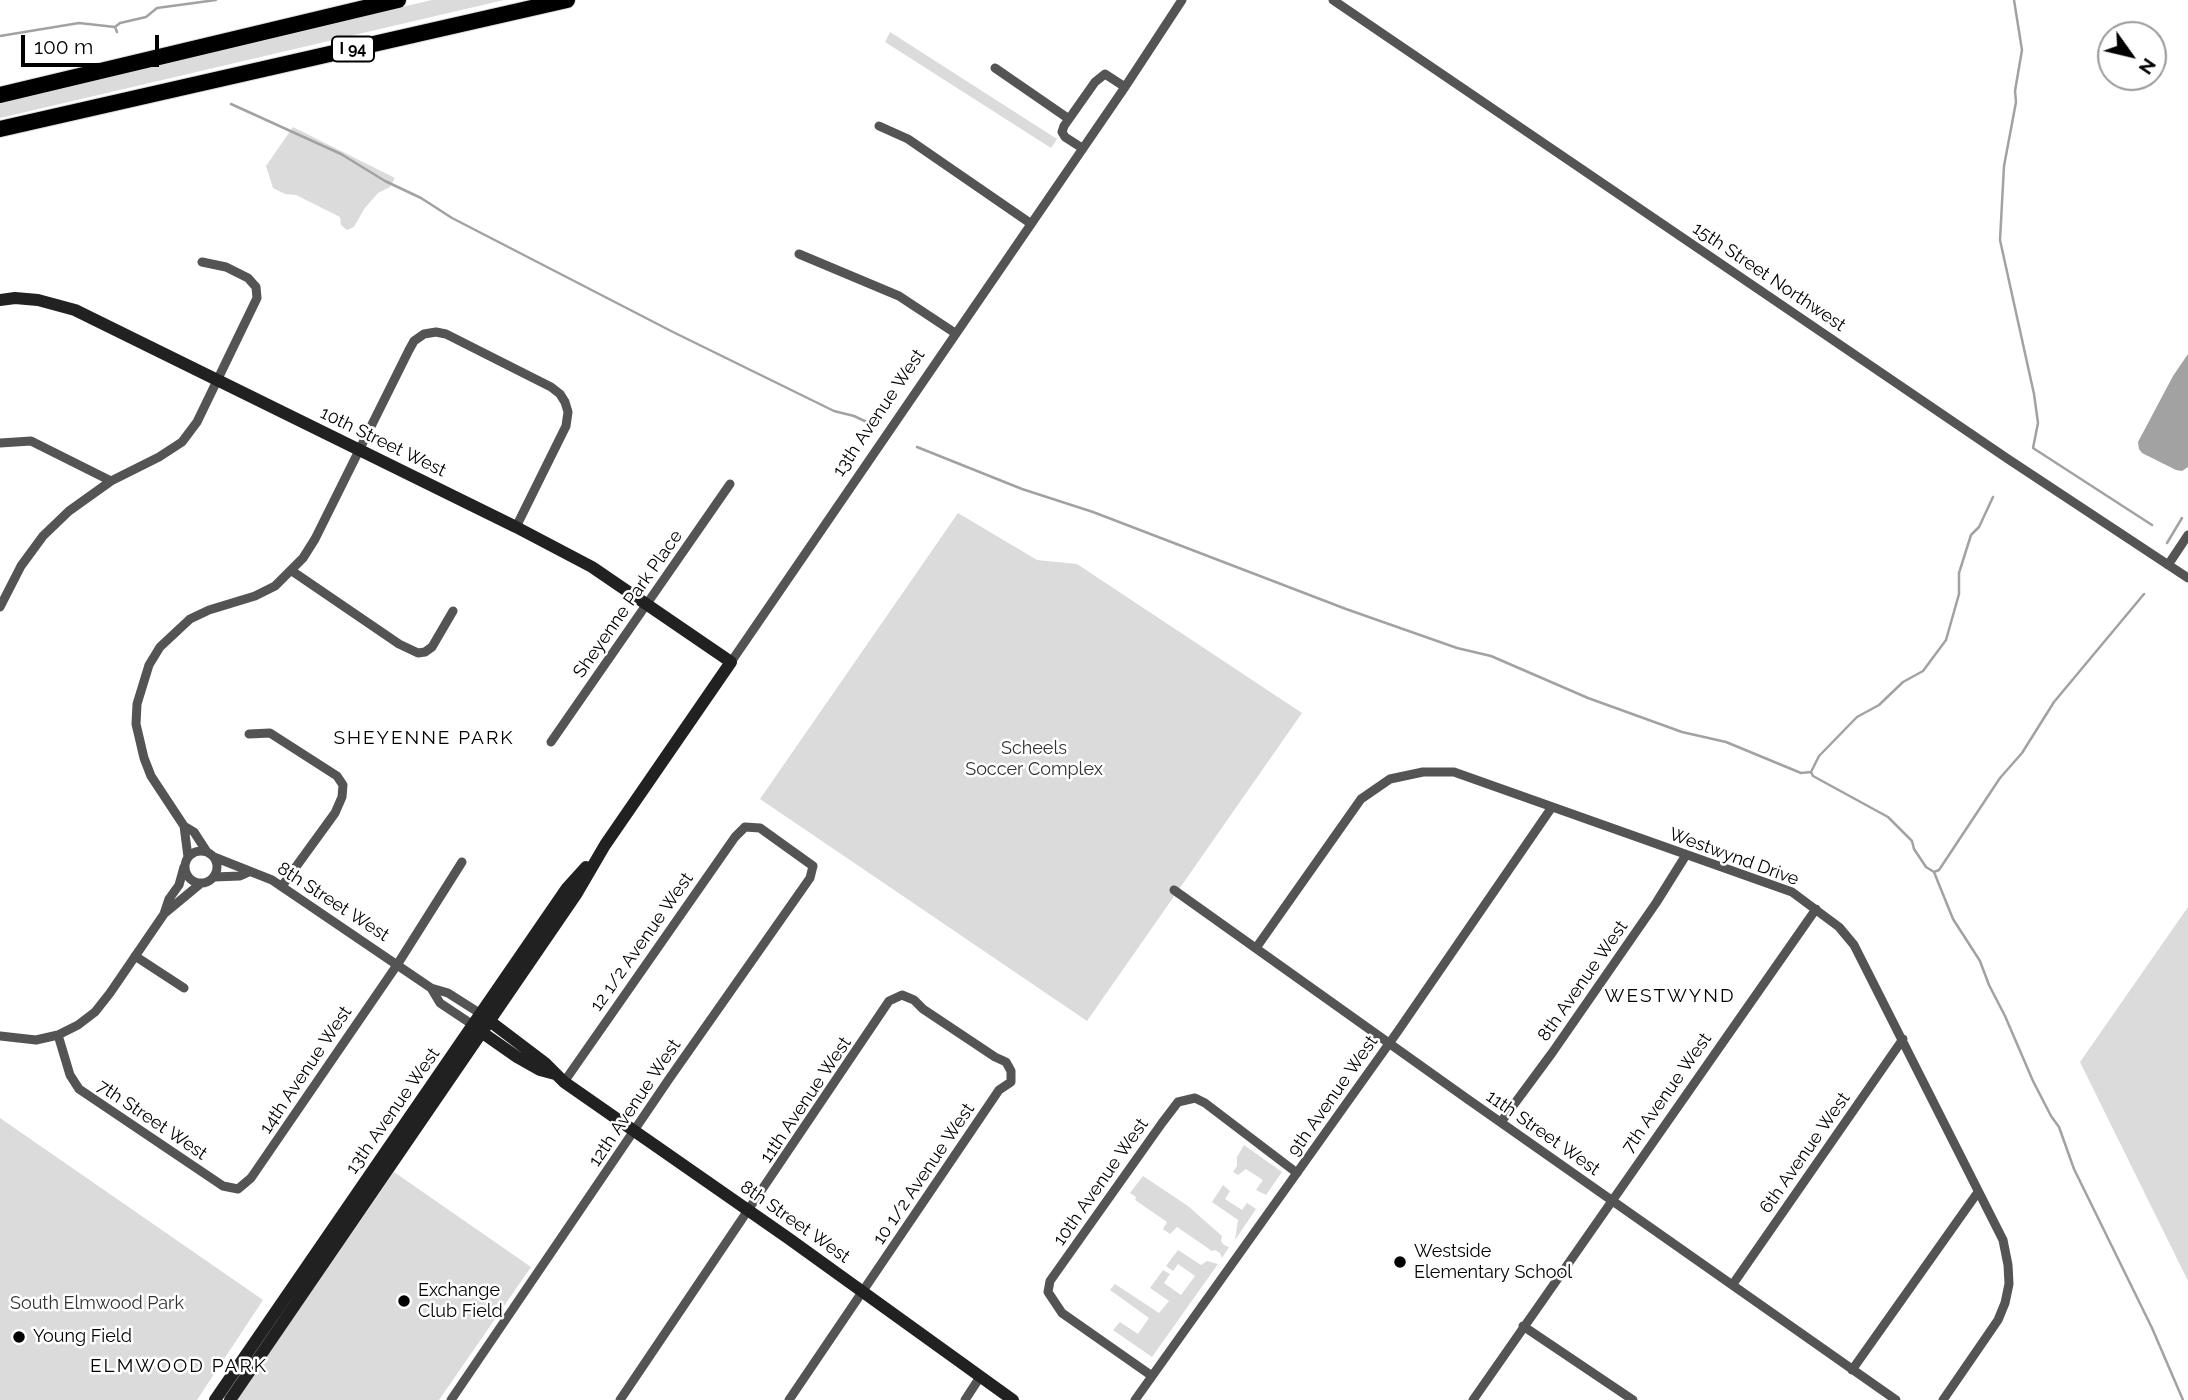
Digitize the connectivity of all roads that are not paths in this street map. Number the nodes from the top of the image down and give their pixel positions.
1 (398, 0) edge
2 (567, 0) edge
3 (1182, 0) edge
4 (1333, 0) edge
5 (995, 68) dead end
6 (1125, 87) junction
7 (0, 95) edge
8 (1069, 119) junction
9 (880, 125) dead end
10 (0, 129) edge
11 (1082, 148) junction
12 (1030, 223) junction
13 (800, 254) dead end
14 (202, 262) dead end
15 (0, 300) edge
16 (955, 333) junction
17 (219, 381) junction
18 (0, 443) edge
19 (360, 451) junction
20 (111, 481) junction
21 (730, 484) dead end
22 (516, 527) junction
23 (2188, 536) edge
24 (2168, 565) junction
25 (292, 571) junction
26 (2188, 578) edge
27 (647, 604) junction
28 (0, 607) edge
29 (453, 611) dead end
30 (731, 662) junction
31 (248, 734) dead end
32 (551, 742) dead end
33 (1552, 807) junction
34 (184, 826) junction
35 (750, 827) joint
36 (211, 855) junction
37 (1686, 855) junction
38 (188, 857) junction
39 (462, 862) dead end
40 (184, 867) junction
41 (249, 872) junction
42 (214, 877) junction
43 (200, 884) junction
44 (282, 886) junction
45 (1174, 890) dead end
46 (1816, 909) junction
47 (164, 914) junction
48 (1256, 948) junction
49 (135, 956) junction
50 (397, 965) junction
51 (184, 988) dead end
52 (902, 995) joint
53 (481, 1023) junction
54 (58, 1035) junction
55 (0, 1036) edge
56 (1903, 1039) junction
57 (1389, 1044) junction
58 (560, 1078) junction
59 (1501, 1122) junction
60 (635, 1131) junction
61 (1297, 1173) junction
62 (238, 1189) joint
63 (1978, 1192) junction
64 (1612, 1200) junction
65 (750, 1211) junction
66 (1733, 1284) junction
67 (863, 1292) junction
68 (1523, 1326) junction
69 (1852, 1370) junction
70 (1152, 1376) junction
71 (981, 1377) junction
72 (215, 1400) edge
73 (230, 1400) edge
74 (452, 1400) edge
75 (620, 1400) edge
76 (789, 1400) edge
77 (965, 1400) edge
78 (1013, 1400) edge
79 (1135, 1400) edge
80 (1473, 1400) edge
81 (1633, 1400) edge
82 (1896, 1400) edge
83 (1943, 1400) edge

1 - 7 highway, I 94
2 - 10 highway, I 94
3 - 6 street, 13th Avenue West
4 - 24 street, 15th Street Northwest
5 - 8 street
6 - 8 street
6 - 11 street, 13th Avenue West
8 - 11 street
9 - 12 street
11 - 12 street, 13th Avenue West
12 - 16 street, 13th Avenue West
13 - 16 street
14 - 17 street
15 - 17 street, 10th Street West
16 - 30 street, 13th Avenue West
17 - 19 street, 10th Street West
17 - 20 street
18 - 20 street
19 - 22 street, 10th Street West
19 - 22 street
19 - 25 street
20 - 28 street
21 - 27 street, Sheyenne Park Place
22 - 27 street, 10th Street West
23 - 24 street
24 - 26 street, 15th Street Northwest
25 - 29 street
25 - 34 street
27 - 30 street, 10th Street West
27 - 32 street, Sheyenne Park Place
30 - 53 street, 13th Avenue West
31 - 44 street
33 - 37 street, Westwynd Drive
33 - 48 street, Westwynd Drive
33 - 57 street, 9th Avenue West
34 - 36 street
34 - 38 street
35 - 58 street, 12 1/2 Avenue West
35 - 60 street, 12th Avenue West
36 - 38 street
36 - 41 street, 8th Street West
36 - 42 street
37 - 46 street, Westwynd Drive
37 - 59 street, 8th Avenue West
38 - 40 street
39 - 50 street, 14th Avenue West
40 - 43 street
40 - 47 street
41 - 42 street, 8th Street West
41 - 44 street, 8th Street West
42 - 43 street
43 - 47 street
44 - 50 street, 8th Street West
45 - 48 street, 11th Street West
46 - 56 street, Westwynd Drive
46 - 64 street, 7th Avenue West
47 - 49 street
48 - 57 street, 11th Street West
49 - 51 street
49 - 54 street
50 - 53 street, 8th Street West
50 - 62 street, 14th Avenue West
52 - 65 street, 11th Avenue West
52 - 67 street, 10 1/2 Avenue West
53 - 58 street, 8th Street West
53 - 72 street, 13th Avenue West
53 - 73 street, 13th Avenue West
54 - 55 street
54 - 62 street, 7th Street West
56 - 63 street, Westwynd Drive
56 - 66 street, 6th Avenue West
57 - 59 street, 11th Street West
57 - 61 street, 9th Avenue West
58 - 60 street, 8th Street West
59 - 64 street, 11th Street West
60 - 65 street, 8th Street West
60 - 74 street, 12th Avenue West
61 - 70 street, 9th Avenue West
61 - 70 street, 10th Avenue West
63 - 69 street
63 - 83 street, Westwynd Drive
64 - 66 street, 11th Street West
64 - 68 street, 7th Avenue West
65 - 67 street, 8th Street West
65 - 75 street, 11th Avenue West
66 - 69 street, 11th Street West
67 - 71 street, 8th Street West
67 - 76 street, 10 1/2 Avenue West
68 - 80 street, 7th Avenue West
68 - 81 street
69 - 82 street, 11th Street West
70 - 79 street, 9th Avenue West
71 - 77 street
71 - 78 street, 8th Street West

